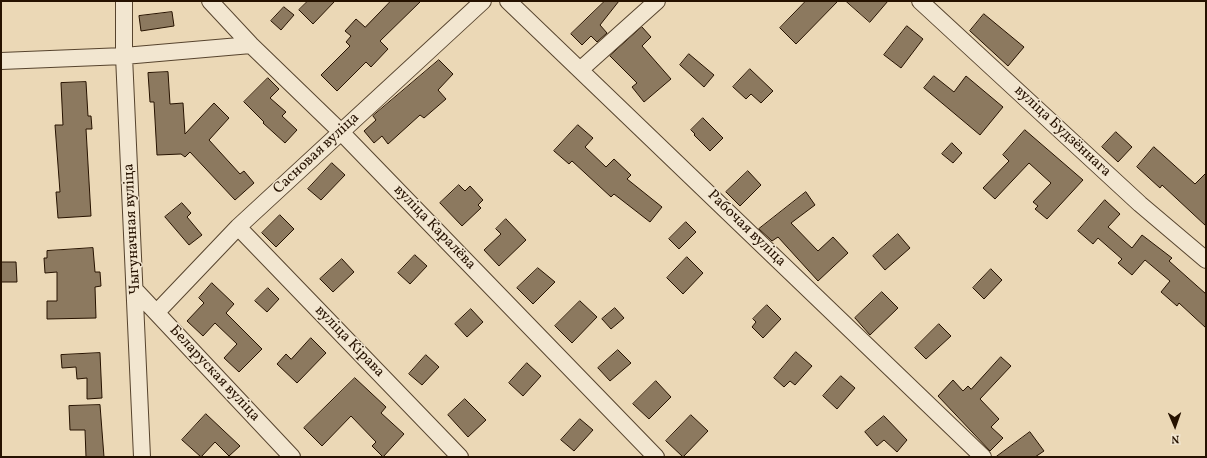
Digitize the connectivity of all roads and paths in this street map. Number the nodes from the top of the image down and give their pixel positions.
1 (124, 1) edge
2 (210, 1) edge
3 (483, 1) edge
4 (508, 1) edge
5 (657, 1) edge
6 (920, 1) edge
7 (251, 45) junction
8 (124, 56) junction
9 (1, 61) edge
10 (580, 70) junction
11 (340, 132) junction
12 (238, 227) junction
13 (1206, 260) edge
14 (136, 291) junction
15 (157, 312) junction
16 (142, 457) edge
17 (292, 457) edge
18 (460, 457) edge
19 (656, 457) edge
20 (983, 457) edge

1 - 8 street, Чыгуначная вуліца
2 - 7 street, вуліца Каралёва
3 - 11 street, Сасновая вуліца
4 - 10 street, Рабочая вуліца
5 - 10 street
6 - 13 street, вуліца Будзённага
7 - 8 street
7 - 11 street, вуліца Каралёва
8 - 9 street
8 - 14 street, Чыгуначная вуліца
10 - 20 street, Рабочая вуліца
11 - 12 street, Сасновая вуліца
11 - 19 street, вуліца Каралёва
12 - 15 street, Сасновая вуліца
12 - 18 street, вуліца Кірава
14 - 15 street, Беларуская вуліца
14 - 16 street, Чыгуначная вуліца
15 - 17 street, Беларуская вуліца

